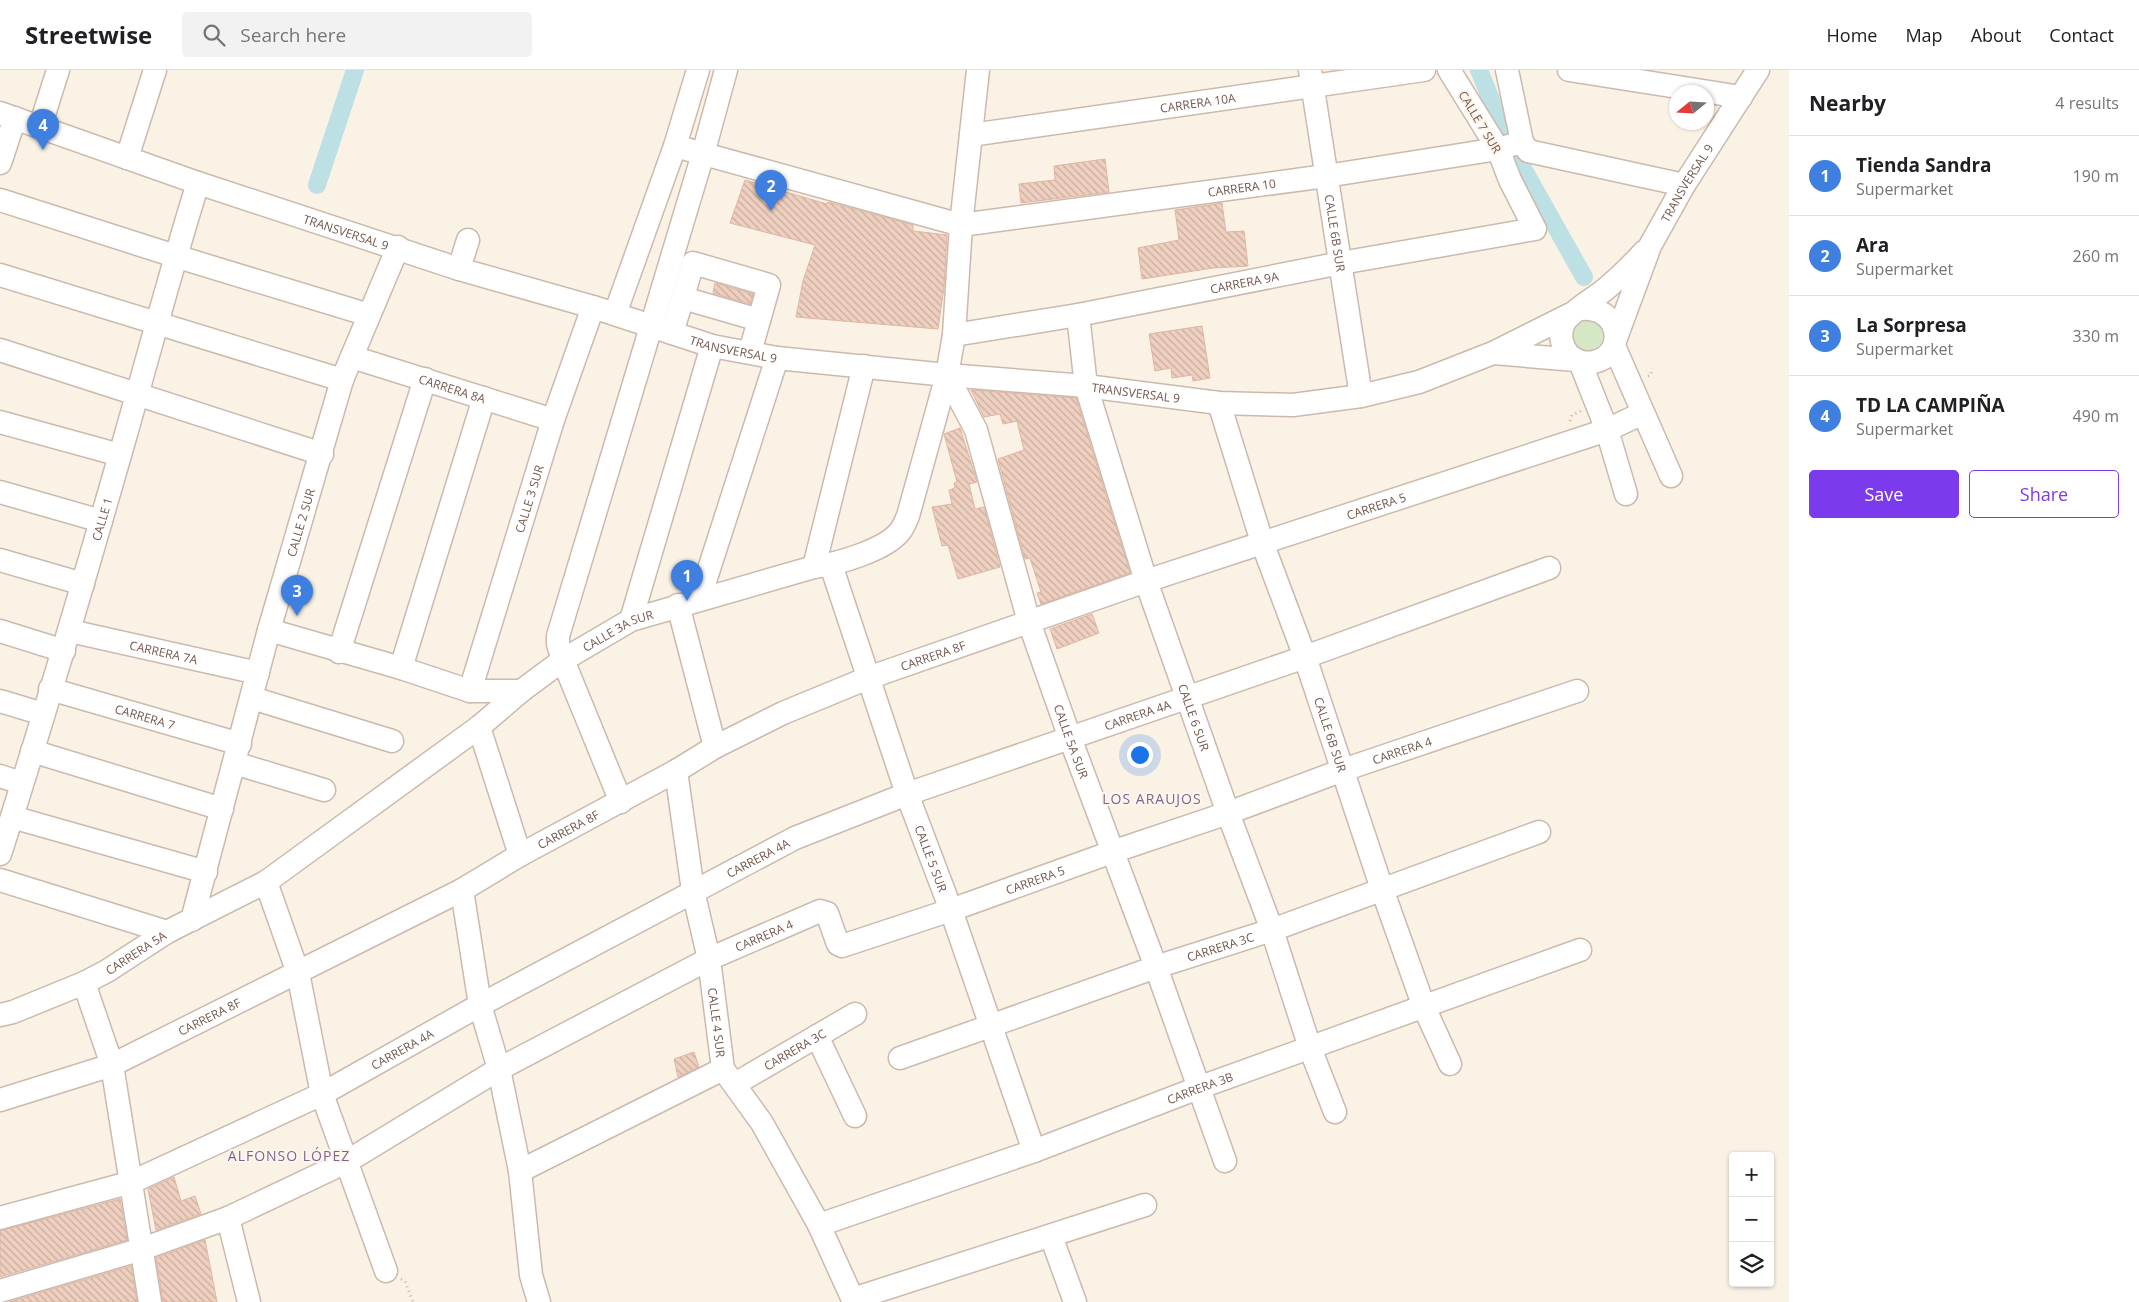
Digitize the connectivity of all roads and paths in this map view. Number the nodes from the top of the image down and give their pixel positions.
1 (58, 70) edge
2 (155, 70) edge
3 (698, 70) edge
4 (726, 70) edge
5 (978, 70) edge
6 (1424, 70) edge
7 (1449, 70) edge
8 (1507, 70) edge
9 (1569, 70) edge
10 (1758, 70) edge
11 (1311, 78) edge
12 (1741, 97) junction
13 (8, 116) edge
14 (40, 127) junction
15 (971, 135) junction
16 (675, 146) junction
17 (1512, 147) junction
18 (704, 154) junction
19 (127, 158) junction
20 (0, 163) edge
21 (1326, 176) junction
22 (198, 183) junction
23 (1684, 185) junction
24 (0, 200) edge
25 (961, 225) junction
26 (1535, 229) joint
27 (468, 240) dead end
28 (1650, 246) junction
29 (398, 247) junction
30 (175, 256) junction
31 (1341, 263) junction
32 (459, 269) junction
33 (0, 275) edge
34 (683, 298) junction
35 (593, 307) junction
36 (1575, 312) junction
37 (615, 314) junction
38 (369, 315) junction
39 (1078, 315) junction
40 (758, 320) junction
41 (158, 322) junction
42 (650, 326) junction
43 (672, 333) junction
44 (954, 335) junction
45 (1615, 342) junction
46 (712, 346) junction
47 (0, 350) edge
48 (750, 352) junction
49 (1493, 353) junction
50 (352, 357) junction
51 (777, 358) junction
52 (1577, 361) junction
53 (864, 366) junction
54 (947, 375) junction
55 (425, 379) junction
56 (342, 380) junction
57 (1086, 386) junction
58 (138, 394) junction
59 (1361, 396) junction
60 (484, 398) junction
61 (1219, 403) junction
62 (1587, 404) dead end
63 (1643, 413) junction
64 (553, 420) junction
65 (0, 422) edge
66 (1607, 430) junction
67 (1575, 441) junction
68 (322, 454) junction
69 (120, 455) junction
70 (1671, 476) dead end
71 (0, 492) edge
72 (1626, 494) dead end
73 (101, 521) junction
74 (1262, 542) junction
75 (0, 560) edge
76 (822, 566) junction
77 (1549, 568) dead end
78 (1146, 581) junction
79 (83, 584) junction
80 (688, 603) junction
81 (631, 620) junction
82 (1029, 622) junction
83 (269, 630) junction
84 (0, 631) edge
85 (67, 641) junction
86 (339, 652) junction
87 (1305, 658) junction
88 (563, 660) junction
89 (401, 668) junction
90 (258, 673) junction
91 (868, 678) junction
92 (50, 689) junction
93 (521, 690) junction
94 (470, 691) junction
95 (1577, 691) dead end
96 (1187, 697) junction
97 (252, 698) junction
98 (0, 701) edge
99 (43, 714) junction
100 (479, 727) junction
101 (1070, 738) junction
102 (392, 741) dead end
103 (715, 747) junction
104 (32, 751) junction
105 (237, 753) junction
106 (1343, 770) junction
107 (676, 771) junction
108 (0, 776) edge
109 (21, 783) junction
110 (324, 790) dead end
111 (907, 794) junction
112 (621, 802) junction
113 (222, 809) junction
114 (1228, 814) junction
115 (12, 817) junction
116 (1539, 832) dead end
117 (1112, 852) junction
118 (0, 854) edge
119 (520, 855) junction
120 (206, 872) junction
121 (0, 880) edge
122 (266, 882) junction
123 (1382, 889) junction
124 (462, 890) junction
125 (693, 891) junction
126 (951, 910) junction
127 (820, 911) joint
128 (192, 920) junction
129 (1272, 930) junction
130 (167, 932) junction
131 (1580, 950) dead end
132 (709, 959) junction
133 (1156, 967) junction
134 (298, 973) junction
135 (84, 983) junction
136 (480, 1005) junction
137 (1424, 1007) junction
138 (0, 1014) edge
139 (855, 1014) dead end
140 (991, 1025) junction
141 (817, 1036) junction
142 (1310, 1048) junction
143 (900, 1058) dead end
144 (1450, 1064) dead end
145 (112, 1065) junction
146 (500, 1069) junction
147 (729, 1076) junction
148 (1198, 1088) junction
149 (322, 1094) junction
150 (0, 1100) edge
151 (1335, 1112) dead end
152 (855, 1116) dead end
153 (1034, 1151) junction
154 (1225, 1161) dead end
155 (346, 1162) junction
156 (520, 1171) junction
157 (132, 1182) junction
158 (1145, 1205) dead end
159 (0, 1218) edge
160 (228, 1218) junction
161 (820, 1224) junction
162 (1051, 1236) junction
163 (142, 1249) junction
164 (386, 1271) dead end
165 (0, 1292) edge
166 (854, 1300) edge
167 (150, 1302) edge
168 (250, 1302) edge
169 (539, 1302) edge
170 (1076, 1302) edge

1 - 14 street
2 - 19 street
3 - 16 street
4 - 18 street
5 - 15 street, CALLE 3A SUR
6 - 11 street, CARRERA 10A
7 - 17 street, CALLE 7 SUR
8 - 17 street, CALLE 7 SUR
9 - 12 street
10 - 12 street, TRANSVERSAL 9
11 - 15 street, CARRERA 10A
11 - 21 street, CALLE 6B SUR
12 - 23 street, TRANSVERSAL 9
13 - 14 street, TRANSVERSAL 9
13 - 20 street
14 - 19 street, TRANSVERSAL 9
15 - 25 street, CALLE 3A SUR
16 - 18 street
16 - 37 street
17 - 21 street, CARRERA 10
17 - 23 street, CARRERA 10
17 - 26 street, CALLE 7 SUR
18 - 25 street
18 - 42 street
19 - 22 street, TRANSVERSAL 9
21 - 25 street, CARRERA 10
21 - 31 street, CALLE 6B SUR
22 - 29 street, TRANSVERSAL 9
22 - 30 street, CALLE 1
23 - 28 street, TRANSVERSAL 9
24 - 30 street
25 - 44 street, CALLE 3A SUR
26 - 31 street, CARRERA 9A
27 - 32 street
28 - 36 street, TRANSVERSAL 9
28 - 45 street, TRANSVERSAL 9
29 - 32 street, TRANSVERSAL 9
29 - 38 street, CALLE 2 SUR
30 - 38 street
30 - 41 street, CALLE 1
31 - 39 street, CARRERA 9A
31 - 59 street, CALLE 6B SUR
32 - 35 street, TRANSVERSAL 9
33 - 41 street
34 - 40 street
34 - 40 street
34 - 43 street
35 - 37 street, TRANSVERSAL 9
35 - 64 street, CALLE 3 SUR
36 - 45 street
36 - 49 street, TRANSVERSAL 9
36 - 52 street
37 - 42 street, TRANSVERSAL 9
38 - 50 street, CALLE 2 SUR
39 - 44 street, CARRERA 9A
39 - 57 street, CALLE 6 SUR
40 - 48 street
41 - 56 street
41 - 58 street, CALLE 1
42 - 43 street, TRANSVERSAL 9
42 - 88 street
43 - 46 street, TRANSVERSAL 9
44 - 54 street, CALLE 3A SUR
45 - 52 street
45 - 63 street
46 - 48 street, TRANSVERSAL 9
46 - 81 street
47 - 58 street
48 - 51 street, TRANSVERSAL 9
49 - 52 street, TRANSVERSAL 9
49 - 59 street, TRANSVERSAL 9
50 - 55 street, CARRERA 8A
50 - 56 street, CALLE 2 SUR
51 - 53 street, TRANSVERSAL 9
51 - 80 street
52 - 66 street
53 - 54 street, TRANSVERSAL 9
53 - 76 street
54 - 57 street, TRANSVERSAL 9
54 - 76 street, CALLE 3A SUR
54 - 82 street, CALLE 5A SUR
55 - 60 street, CARRERA 8A
55 - 86 street
56 - 68 street, CALLE 2 SUR
57 - 61 street, TRANSVERSAL 9
57 - 78 street, CALLE 6 SUR
58 - 68 street
58 - 69 street, CALLE 1
59 - 61 street, TRANSVERSAL 9
60 - 64 street, CARRERA 8A
60 - 89 street
61 - 74 street, CALLE 6B SUR
62 - 67 path
63 - 66 street, CARRERA 5
63 - 70 street
64 - 94 street, CALLE 3 SUR
65 - 69 street
66 - 67 street, CARRERA 5
66 - 72 street
67 - 74 street, CARRERA 5
68 - 83 street, CALLE 2 SUR
69 - 73 street, CALLE 1
71 - 73 street
73 - 79 street, CALLE 1
74 - 78 street, CARRERA 5
74 - 87 street, CALLE 6B SUR
75 - 79 street
76 - 80 street, CALLE 3A SUR
76 - 91 street, CALLE 5 SUR
77 - 87 street, CARRERA 4A
78 - 82 street, CARRERA 8F
78 - 96 street, CALLE 6 SUR
79 - 85 street, CALLE 1
80 - 81 street, CALLE 3A SUR
80 - 103 street
81 - 88 street, CALLE 3A SUR
82 - 91 street, CARRERA 8F
82 - 101 street, CALLE 5A SUR
83 - 86 street
83 - 90 street, CALLE 2 SUR
84 - 85 street, CARRERA 7A
85 - 90 street, CARRERA 7A
85 - 92 street, CALLE 1
86 - 89 street
87 - 96 street, CARRERA 4A
87 - 106 street, CALLE 6B SUR
88 - 93 street, CALLE 3A SUR
88 - 112 street
89 - 94 street
90 - 97 street, CALLE 2 SUR
91 - 103 street, CARRERA 8F
91 - 111 street, CALLE 5 SUR
92 - 99 street, CALLE 1
92 - 105 street, CARRERA 7
93 - 94 street
93 - 100 street, CALLE 3A SUR
95 - 106 street, CARRERA 4
96 - 101 street, CARRERA 4A
96 - 114 street, CALLE 6 SUR
97 - 102 street
97 - 105 street, CALLE 2 SUR
98 - 99 street
99 - 104 street, CALLE 1
100 - 119 street
100 - 122 street, CALLE 3A SUR
101 - 111 street, CARRERA 4A
101 - 117 street, CALLE 5A SUR
103 - 107 street, CARRERA 8F
104 - 109 street, CALLE 1
104 - 113 street
105 - 110 street, CARRERA 7
105 - 113 street, CALLE 2 SUR
106 - 114 street, CARRERA 4
106 - 123 street, CALLE 6B SUR
107 - 112 street, CARRERA 8F
107 - 125 street, CALLE 4 SUR
108 - 109 street
109 - 115 street, CALLE 1
111 - 125 street, CARRERA 4A
111 - 126 street, CALLE 5 SUR
112 - 119 street, CARRERA 8F
113 - 120 street, CALLE 2 SUR
114 - 117 street, CARRERA 5
114 - 129 street, CALLE 6 SUR
115 - 118 street, CALLE 1
115 - 120 street
116 - 123 street, CARRERA 3C
117 - 126 street, CARRERA 5
117 - 133 street, CALLE 5A SUR
119 - 124 street, CARRERA 8F
120 - 128 street, CALLE 2 SUR
121 - 130 street
122 - 128 street, CARRERA 5A
122 - 134 street
123 - 129 street, CARRERA 3C
123 - 137 street, CALLE 6B SUR
124 - 134 street, CARRERA 8F
124 - 136 street
125 - 132 street, CALLE 4 SUR
125 - 136 street, CARRERA 4A
126 - 127 street, CARRERA 5
126 - 140 street, CALLE 5 SUR
127 - 132 street, CARRERA 4
128 - 130 street, CARRERA 5A
129 - 133 street, CARRERA 3C
129 - 142 street, CALLE 6 SUR
130 - 135 street, CARRERA 5A
131 - 137 street, CARRERA 3B
132 - 146 street, CARRERA 4
132 - 147 street, CALLE 4 SUR
133 - 140 street, CARRERA 3C
133 - 148 street, CALLE 5A SUR
134 - 145 street, CARRERA 8F
134 - 149 street
135 - 138 street, CARRERA 5A
135 - 145 street
136 - 146 street
136 - 149 street, CARRERA 4A
137 - 142 street, CARRERA 3B
137 - 144 street, CALLE 6B SUR
139 - 141 street, CARRERA 3C
140 - 143 street, CARRERA 3C
140 - 153 street, CALLE 5 SUR
141 - 147 street, CARRERA 3C
141 - 152 street
142 - 148 street, CARRERA 3B
142 - 151 street, CALLE 6 SUR
145 - 150 street, CARRERA 8F
145 - 157 street
146 - 155 street, CARRERA 4
146 - 156 street
147 - 156 street, CARRERA 3C
147 - 161 street, CALLE 4 SUR
148 - 153 street, CARRERA 3B
148 - 154 street, CALLE 5A SUR
149 - 155 street
149 - 157 street, CARRERA 4A
153 - 161 street, CARRERA 3B
155 - 160 street, CARRERA 4
155 - 164 street
156 - 169 street
157 - 159 street, CARRERA 4A
157 - 163 street
158 - 162 street
160 - 163 street, CARRERA 4
160 - 168 street
161 - 166 street, CALLE 4 SUR
162 - 166 street
162 - 170 street
163 - 165 street, CARRERA 4
163 - 167 street

